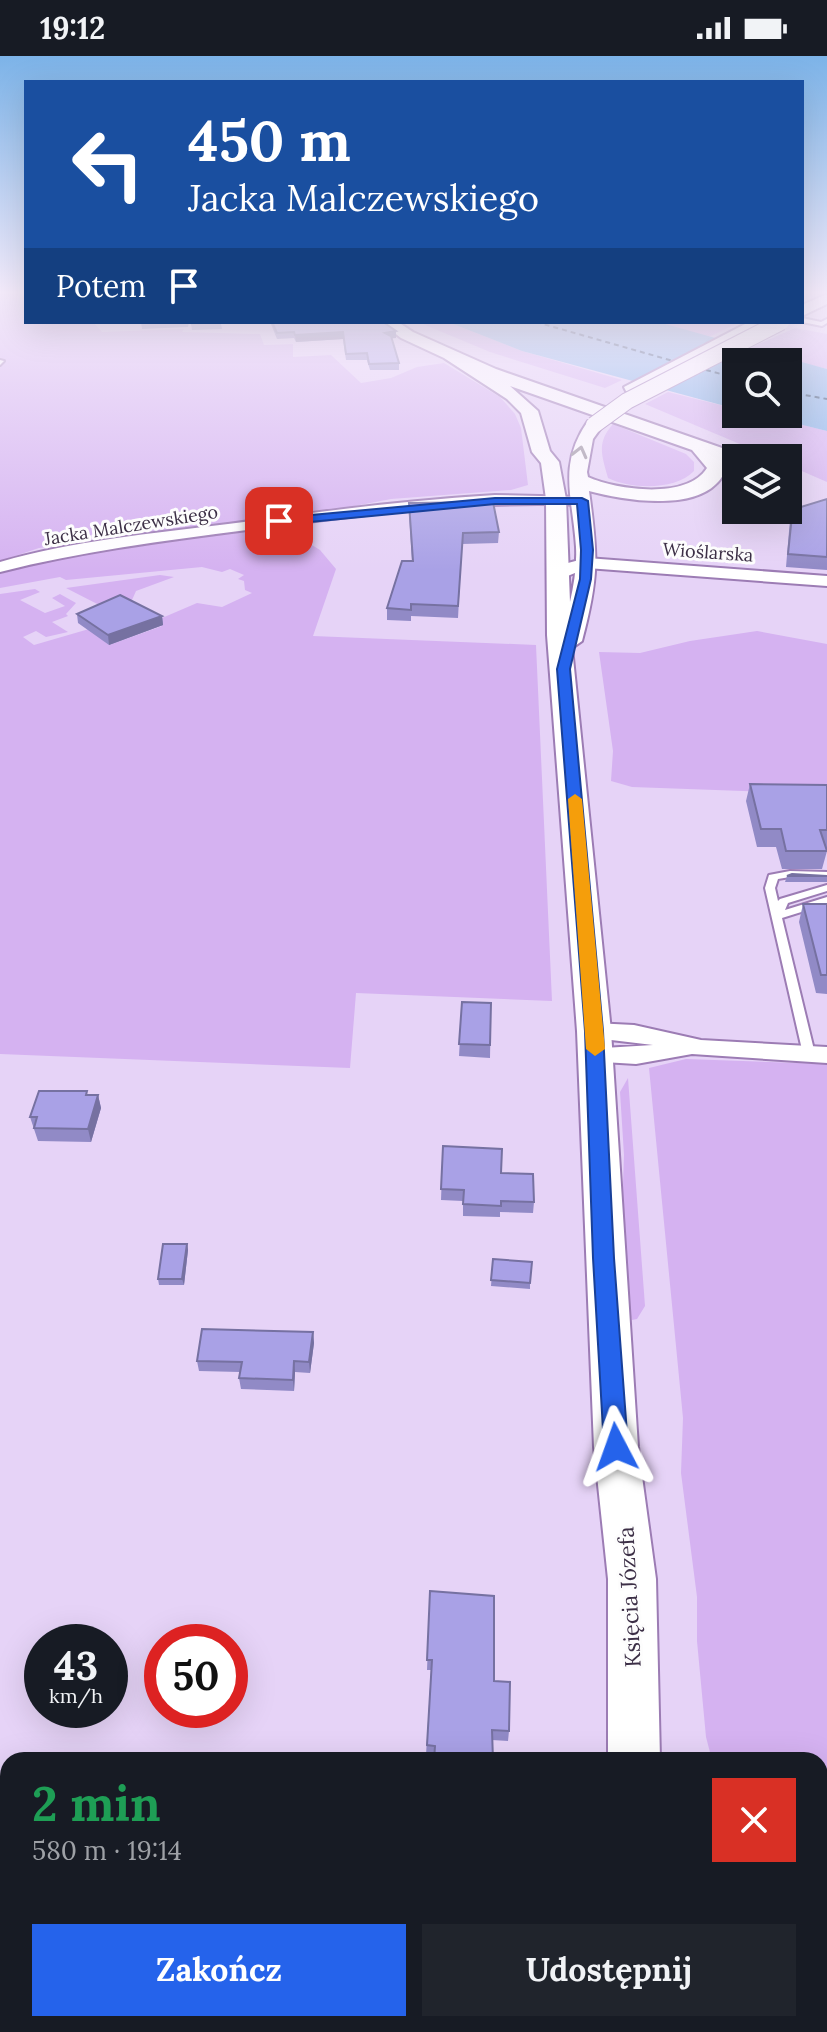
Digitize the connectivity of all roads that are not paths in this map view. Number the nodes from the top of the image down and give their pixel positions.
1 (496, 385) edge
2 (529, 385) edge
3 (636, 385) edge
4 (658, 385) edge
5 (576, 427) junction
6 (700, 448) junction
7 (722, 455) edge
8 (550, 462) junction
9 (581, 491) junction
10 (722, 495) dead end
11 (556, 499) junction
12 (559, 542) junction
13 (587, 563) junction
14 (0, 567) edge
15 (558, 575) junction
16 (827, 581) edge
17 (563, 669) junction
18 (827, 875) edge
19 (827, 888) edge
20 (827, 900) edge
21 (776, 916) junction
22 (595, 1043) junction
23 (818, 1054) edge
24 (634, 1752) edge

1 - 8 main road, Księcia Józefa
2 - 6 main road, Księcia Józefa
3 - 5 main road
4 - 5 main road, bridge
5 - 8 main road
9 -> 5 main road, Księcia Józefa
6 - 7 main road, Księcia Józefa
6 - 9 main road
8 - 11 main road, Księcia Józefa
9 - 10 main road
9 - 11 street
9 - 13 main road, Księcia Józefa
11 - 12 main road, Księcia Józefa
11 - 14 street, Jacka Malczewskiego
12 - 13 street
12 - 15 main road, Księcia Józefa
13 - 15 street, Wioślarska
13 - 16 street, Wioślarska
13 - 17 main road, Księcia Józefa
15 - 17 main road, Księcia Józefa
17 - 22 main road, Księcia Józefa
18 - 21 lane
19 - 21 lane
20 - 21 lane
21 - 23 lane
22 - 23 street
22 - 24 main road, Księcia Józefa

